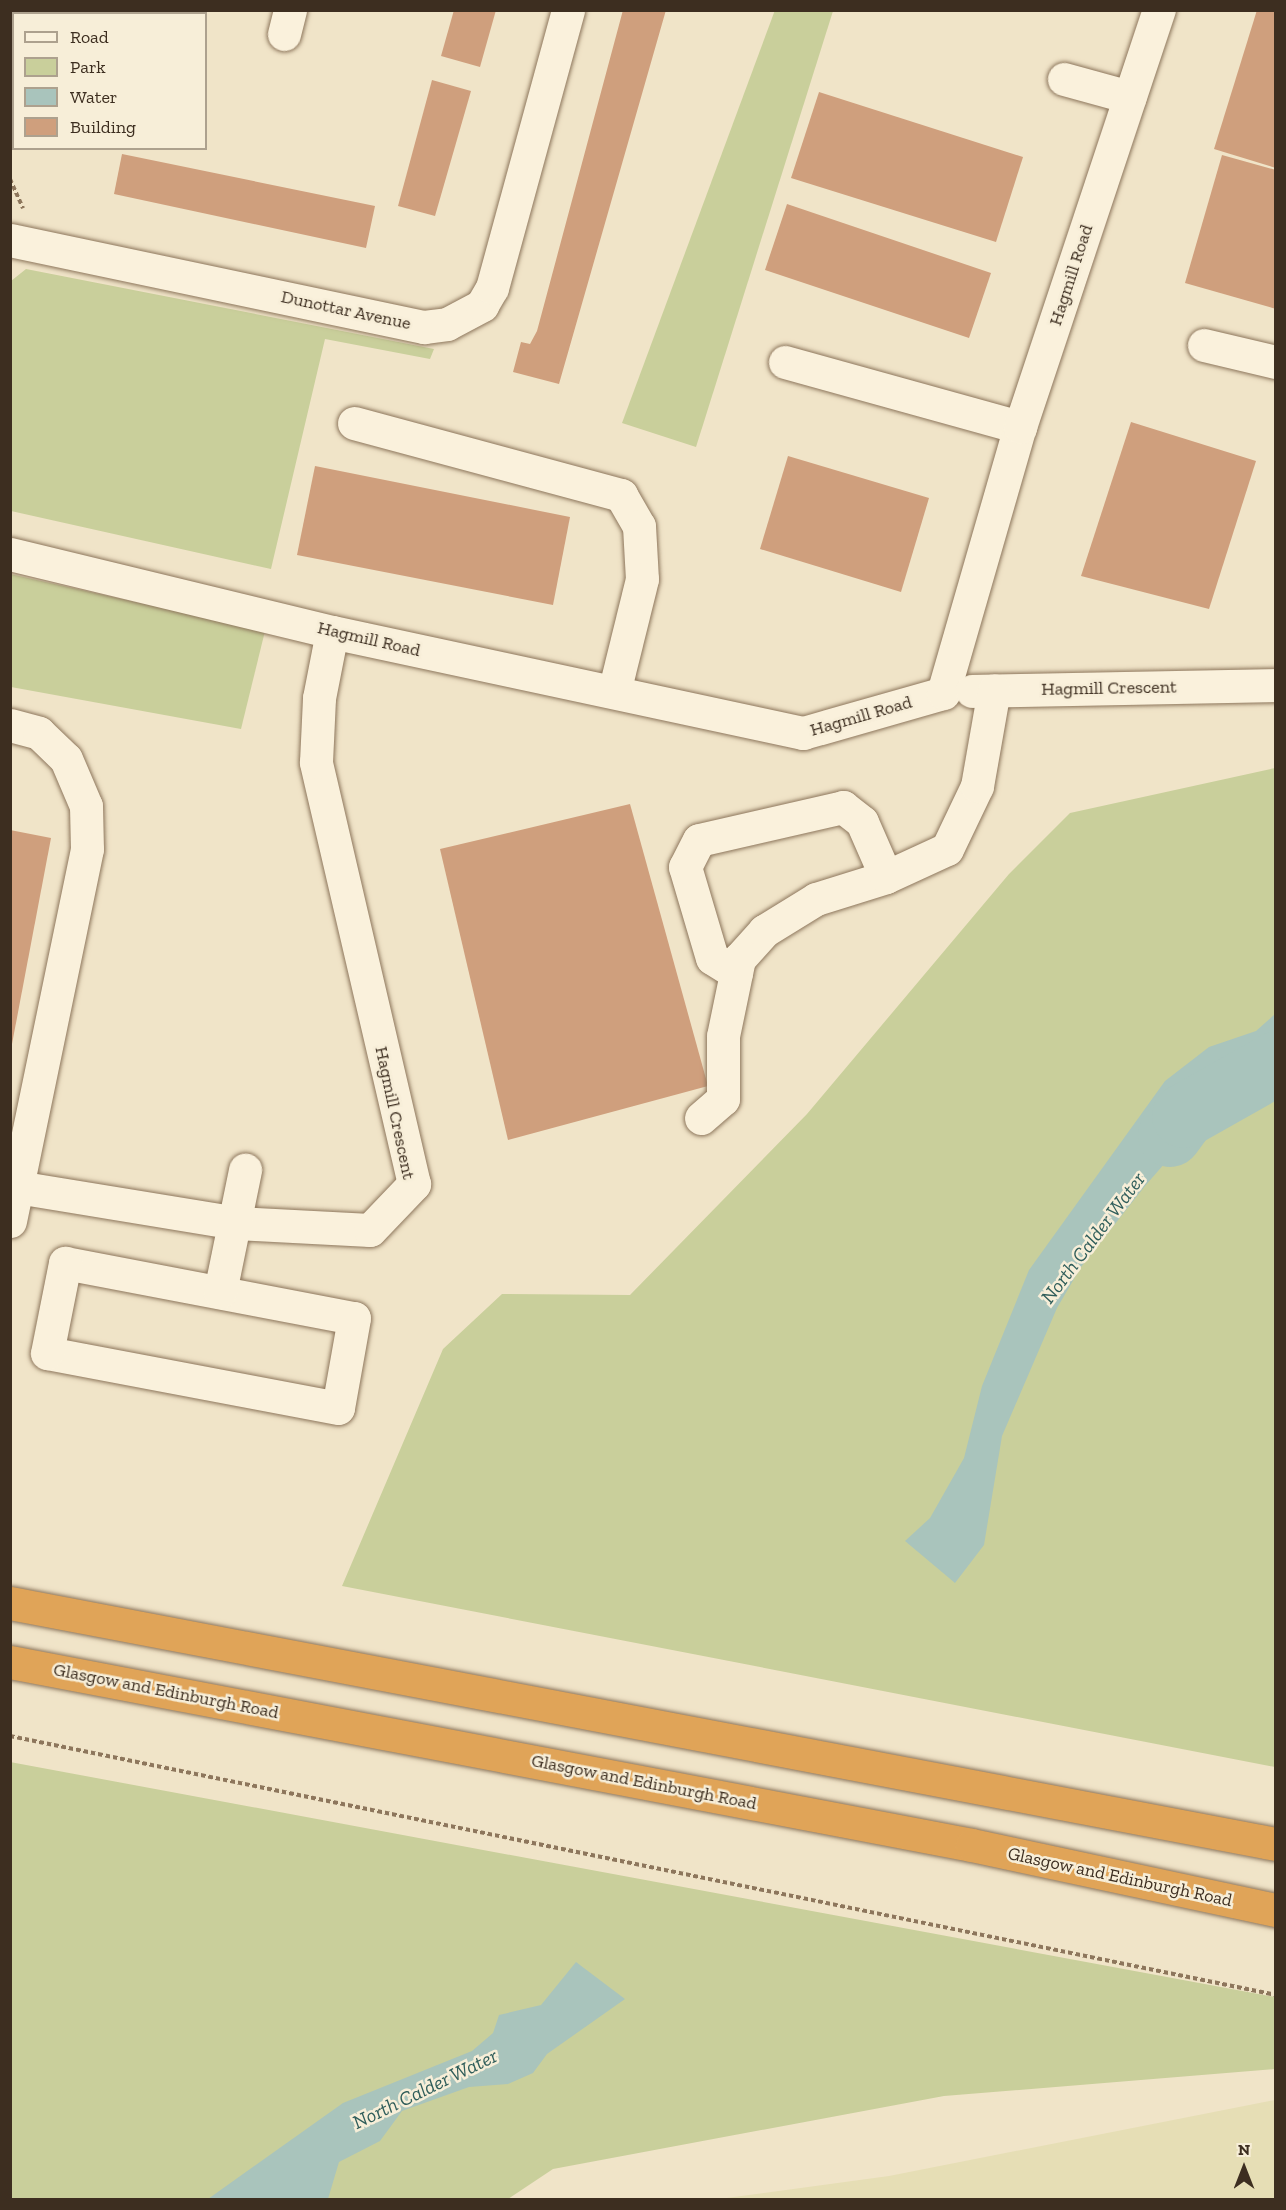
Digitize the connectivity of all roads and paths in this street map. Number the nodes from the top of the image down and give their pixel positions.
1 (568, 10) edge
2 (1159, 10) edge
3 (1064, 80) dead end
4 (1130, 97) junction
5 (10, 240) edge
6 (1204, 345) dead end
7 (786, 362) dead end
8 (1275, 362) edge
9 (354, 423) dead end
10 (1020, 427) junction
11 (10, 554) edge
12 (332, 632) junction
13 (1275, 685) edge
14 (994, 690) junction
15 (614, 692) junction
16 (943, 693) junction
17 (10, 725) edge
18 (886, 877) junction
19 (736, 973) junction
20 (701, 1118) dead end
21 (245, 1170) dead end
22 (17, 1187) junction
23 (10, 1221) edge
24 (236, 1223) junction
25 (220, 1292) junction
26 (10, 1603) edge
27 (10, 1662) edge
28 (10, 1736) edge
29 (1275, 1844) edge
30 (1275, 1910) edge
31 (1275, 1995) edge

1 - 5 street, Dunottar Avenue
2 - 4 street, Hagmill Road
3 - 4 street
4 - 10 street, Hagmill Road
6 - 8 street
7 - 10 street
9 - 15 street
10 - 16 street, Hagmill Road
11 - 12 street, Hagmill Road
12 - 15 street, Hagmill Road
12 - 24 street, Hagmill Crescent
13 - 14 street, Hagmill Crescent
14 - 16 street, Hagmill Crescent
14 - 18 street
15 - 16 street, Hagmill Road
17 - 22 street
18 - 19 street
18 - 19 street
19 - 20 street
21 - 24 street
22 - 23 street
22 - 24 street, Hagmill Crescent
24 - 25 street
25 - 25 street
26 - 29 highway
27 - 30 highway, Glasgow and Edinburgh Road
28 - 31 path

